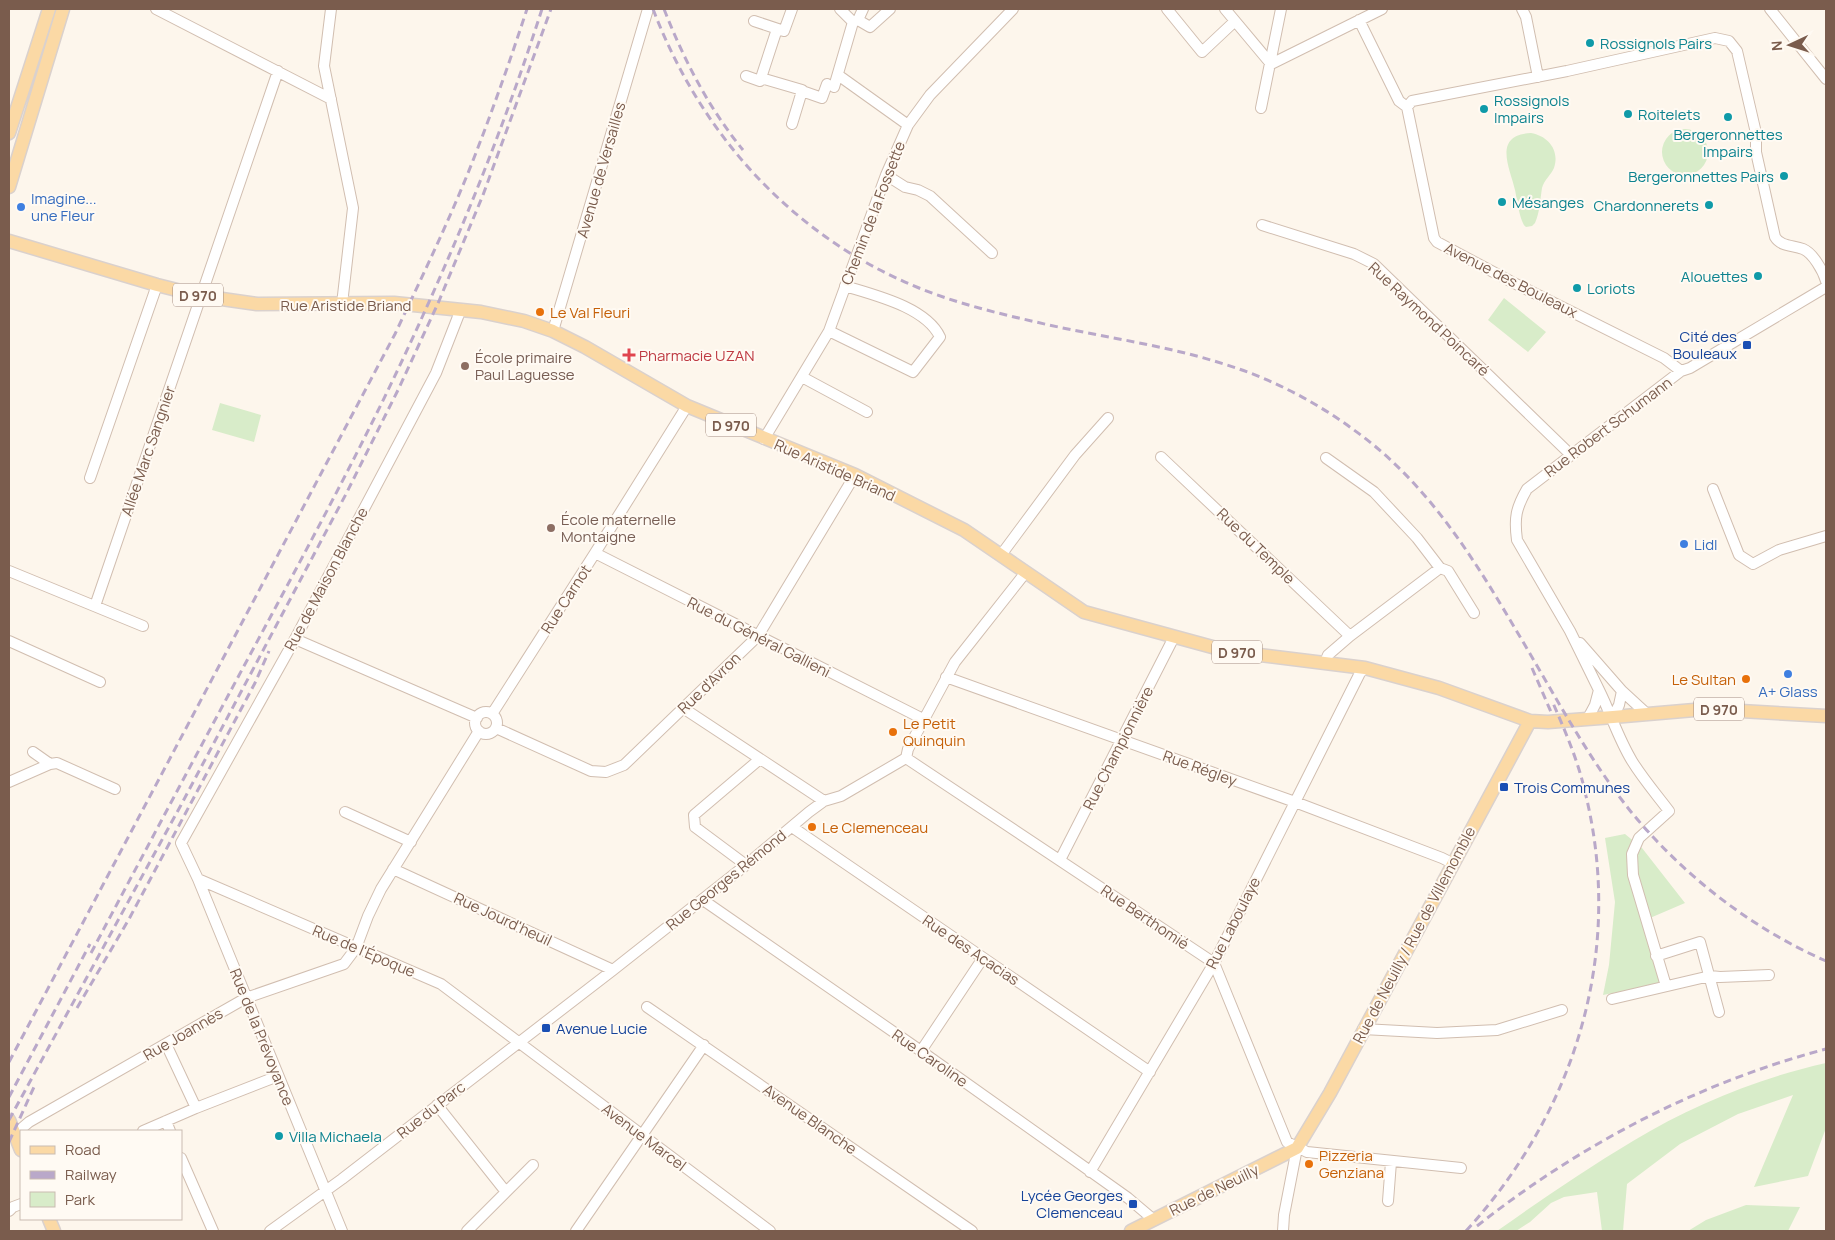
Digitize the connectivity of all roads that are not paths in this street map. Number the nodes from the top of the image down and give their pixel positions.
1 (50, 9) edge
2 (63, 9) edge
3 (156, 9) edge
4 (330, 9) edge
5 (792, 9) edge
6 (840, 9) edge
7 (863, 9) edge
8 (890, 9) edge
9 (1013, 9) edge
10 (1167, 9) edge
11 (1225, 9) edge
12 (1281, 9) edge
13 (1382, 9) edge
14 (1522, 9) edge
15 (1770, 9) edge
16 (647, 11) edge
17 (754, 20) dead end
18 (1359, 20) junction
19 (856, 21) junction
20 (1235, 21) junction
21 (777, 29) junction
22 (1270, 64) junction
23 (278, 71) junction
24 (838, 75) junction
25 (746, 76) dead end
26 (1538, 77) junction
27 (761, 78) junction
28 (1826, 79) edge
29 (802, 92) junction
30 (331, 99) junction
31 (1407, 107) junction
32 (1261, 108) dead end
33 (792, 124) dead end
34 (908, 125) junction
35 (9, 134) edge
36 (886, 175) junction
37 (9, 188) edge
38 (1262, 225) dead end
39 (10, 242) edge
40 (992, 253) dead end
41 (1826, 281) edge
42 (157, 285) junction
43 (845, 286) junction
44 (1826, 288) edge
45 (201, 296) junction
46 (342, 304) junction
47 (461, 309) junction
48 (553, 331) junction
49 (829, 331) junction
50 (1681, 372) junction
51 (802, 377) junction
52 (687, 406) junction
53 (867, 412) dead end
54 (1108, 418) dead end
55 (764, 439) junction
56 (1571, 455) junction
57 (1161, 457) dead end
58 (1326, 458) dead end
59 (855, 475) junction
60 (90, 478) dead end
61 (1713, 489) dead end
62 (1826, 536) edge
63 (595, 553) junction
64 (1000, 555) junction
65 (1440, 568) junction
66 (9, 571) edge
67 (1026, 572) junction
68 (95, 606) junction
69 (1474, 613) dead end
70 (143, 626) dead end
71 (1570, 631) junction
72 (758, 636) junction
73 (1350, 636) junction
74 (1174, 637) junction
75 (295, 639) junction
76 (9, 641) edge
77 (1325, 662) junction
78 (1365, 668) junction
79 (946, 677) junction
80 (100, 682) dead end
81 (1599, 690) junction
82 (1622, 691) junction
83 (683, 708) junction
84 (492, 714) junction
85 (1647, 714) junction
86 (1826, 716) edge
87 (1613, 717) junction
88 (477, 718) junction
89 (1588, 718) junction
90 (924, 719) junction
91 (1530, 721) junction
92 (496, 728) junction
93 (478, 731) junction
94 (1122, 740) junction
95 (33, 752) dead end
96 (906, 758) junction
97 (760, 759) junction
98 (50, 764) junction
99 (9, 782) edge
100 (115, 789) dead end
101 (824, 801) junction
102 (1294, 802) junction
103 (344, 812) dead end
104 (792, 827) junction
105 (411, 842) junction
106 (181, 843) joint
107 (1060, 860) junction
108 (1452, 863) junction
109 (746, 865) junction
110 (393, 869) junction
111 (198, 880) junction
112 (702, 900) junction
113 (356, 948) junction
114 (1656, 956) junction
115 (983, 958) junction
116 (1214, 963) junction
117 (613, 970) junction
118 (1769, 974) dead end
119 (1710, 976) junction
120 (1666, 986) junction
121 (246, 998) junction
122 (1612, 998) dead end
123 (647, 1007) dead end
124 (1562, 1010) dead end
125 (1719, 1012) dead end
126 (1363, 1029) junction
127 (519, 1041) junction
128 (166, 1044) junction
129 (704, 1045) junction
130 (921, 1051) junction
131 (1150, 1072) junction
132 (278, 1076) junction
133 (437, 1105) junction
134 (196, 1108) junction
135 (9, 1120) edge
136 (168, 1126) edge
137 (148, 1130) edge
138 (15, 1134) junction
139 (642, 1135) junction
140 (20, 1147) edge
141 (1297, 1148) junction
142 (182, 1160) edge
143 (1391, 1162) junction
144 (533, 1165) dead end
145 (1461, 1168) dead end
146 (1090, 1172) junction
147 (326, 1191) junction
148 (506, 1192) junction
149 (1388, 1201) dead end
150 (20, 1204) edge
151 (9, 1211) edge
152 (1154, 1220) junction
153 (213, 1231) edge
154 (270, 1231) edge
155 (342, 1231) edge
156 (467, 1231) edge
157 (576, 1231) edge
158 (770, 1231) edge
159 (972, 1231) edge
160 (1131, 1231) edge
161 (1283, 1231) edge

1 - 35 main road
2 - 37 main road
3 - 23 street
4 - 30 street
5 - 21 street
6 - 19 street
7 - 19 street
8 - 19 street
9 - 34 street, Chemin de la Fossette
10 - 20 street
11 - 20 street
12 - 22 street
13 - 18 street
14 - 26 street
15 - 28 street
16 - 48 street, Avenue de Versailles
17 - 21 street
18 - 22 street
18 - 31 street, Avenue des Bouleaux
19 - 24 street
20 - 22 street
21 - 27 street
22 - 32 street
23 - 30 street
23 - 45 street, Allée Marc Sangnier
24 - 29 street
24 - 34 street
25 - 27 street
26 - 31 street
26 - 41 street
27 - 29 street
29 - 33 street
30 - 46 street
31 - 50 street, Avenue des Bouleaux
34 - 36 street, Chemin de la Fossette
36 - 40 street
36 - 43 street, Chemin de la Fossette
38 - 56 street, Rue Raymond Poincaré
39 - 42 main road, Rue Aristide Briand / D 970
42 - 45 main road, Rue Aristide Briand / D 970
42 - 60 street
43 - 49 street, Chemin de la Fossette
43 - 49 street
44 - 50 street, Rue Robert Schumann
45 - 46 main road, Rue Aristide Briand / D 970
45 - 68 street, Allée Marc Sangnier
46 - 47 main road, Rue Aristide Briand / D 970
47 - 48 main road, Rue Aristide Briand / D 970
47 - 75 street, Rue de Maison Blanche
48 - 52 main road, Rue Aristide Briand / D 970
49 - 51 street, Chemin de la Fossette
50 - 56 street, Rue Robert Schumann
51 - 53 street
51 - 55 street, Chemin de la Fossette
52 - 55 main road, Rue Aristide Briand / D 970
52 - 63 street, Rue Carnot
54 - 64 street
55 - 59 main road, Rue Aristide Briand / D 970
56 - 71 street, Rue Robert Schumann
57 - 73 street, Rue du Temple
58 - 65 street
59 - 64 main road, Rue Aristide Briand / D 970
59 - 72 street, Rue d'Avron
61 - 62 street
63 - 72 street, Rue du Général Gallieni
63 - 84 street, Rue Carnot
64 - 67 main road, Rue Aristide Briand / D 970
65 - 69 street
65 - 73 street
66 - 68 street
67 - 74 main road, Rue Aristide Briand / D 970
67 - 79 street
68 - 70 street
71 - 81 street, Rue Robert Schumann
71 - 82 street, Rue Robert Schumann
72 - 83 street, Rue d'Avron
72 - 90 street, Rue du Général Gallieni
73 - 77 street
74 - 77 main road, D 970
74 - 94 street, Rue Championnière
75 - 88 street
75 - 106 street, Rue de Maison Blanche
76 - 80 street
77 - 78 main road, D 970
78 - 91 main road, D 970
78 - 102 street, Rue Laboulaye
79 - 90 street
79 - 94 street, Rue Régley
81 - 87 street, Rue Robert Schumann
81 - 89 street
82 - 85 street, Rue Robert Schumann
82 - 87 street
83 - 92 street, Rue d'Avron
83 - 97 street
84 - 88 street
84 - 92 street
85 - 86 main road, D 970
85 - 87 main road, D 970
87 - 89 main road, D 970
87 - 114 street, Rue Robert Schumann
88 - 93 street
89 - 91 main road, D 970
90 - 96 street
91 - 108 main road, Rue de Neuilly / Rue de Villemomble
92 - 93 street
93 - 105 street
94 - 102 street, Rue Régley
94 - 107 street, Rue Championnière
95 - 98 street
96 - 101 street, Rue Georges Rémond
96 - 107 street, Rue Berthomié
97 - 101 street
97 - 109 street
98 - 99 street
98 - 100 street
101 - 104 street, Rue Georges Rémond
102 - 108 street, Rue Régley
102 - 116 street, Rue Laboulaye
103 - 105 street
104 - 109 street, Rue Georges Rémond
104 - 115 street, Rue des Acacias
105 - 110 street
106 - 111 street, Rue de la Prévoyance
107 - 116 street, Rue Berthomié
108 - 126 main road, Rue de Neuilly / Rue de Villemomble
109 - 112 street, Rue Georges Rémond
110 - 113 street
110 - 117 street, Rue Jourd'heuil
111 - 113 street, Rue de l'Époque
111 - 121 street, Rue de la Prévoyance
112 - 117 street, Rue Georges Rémond
112 - 130 street, Rue Caroline
113 - 121 street, Rue Joannès
113 - 127 street, Rue de l'Époque
114 - 119 street
114 - 120 street
115 - 130 street
115 - 131 street, Rue des Acacias
116 - 131 street, Rue Laboulaye
116 - 141 street
117 - 127 street, Rue Georges Rémond
118 - 119 street
119 - 120 street
119 - 125 street
120 - 122 street
121 - 128 street, Rue Joannès
121 - 132 street, Rue de la Prévoyance
123 - 129 street, Avenue Blanche
124 - 126 street
126 - 141 main road, Rue de Neuilly / Rue de Villemomble
127 - 133 street, Rue du Parc
127 - 139 street, Avenue Marcel
128 - 134 street
128 - 138 street, Rue Joannès
129 - 139 street
129 - 159 street, Avenue Blanche
130 - 146 street, Rue Caroline
131 - 146 street, Rue Laboulaye
132 - 134 street
132 - 147 street, Rue de la Prévoyance
133 - 147 street, Rue du Parc
133 - 148 street
134 - 136 street
135 - 138 main road
136 - 137 street
138 - 140 main road
139 - 157 street
139 - 158 street, Avenue Marcel
141 - 143 street
141 - 152 main road, Rue de Neuilly
141 - 161 street
142 - 153 street
143 - 145 street
143 - 149 street
144 - 148 street
146 - 152 street, Rue Caroline
147 - 154 street, Rue du Parc
147 - 155 street, Rue de la Prévoyance
148 - 156 street
150 - 151 street
152 - 160 main road, Rue de Neuilly

